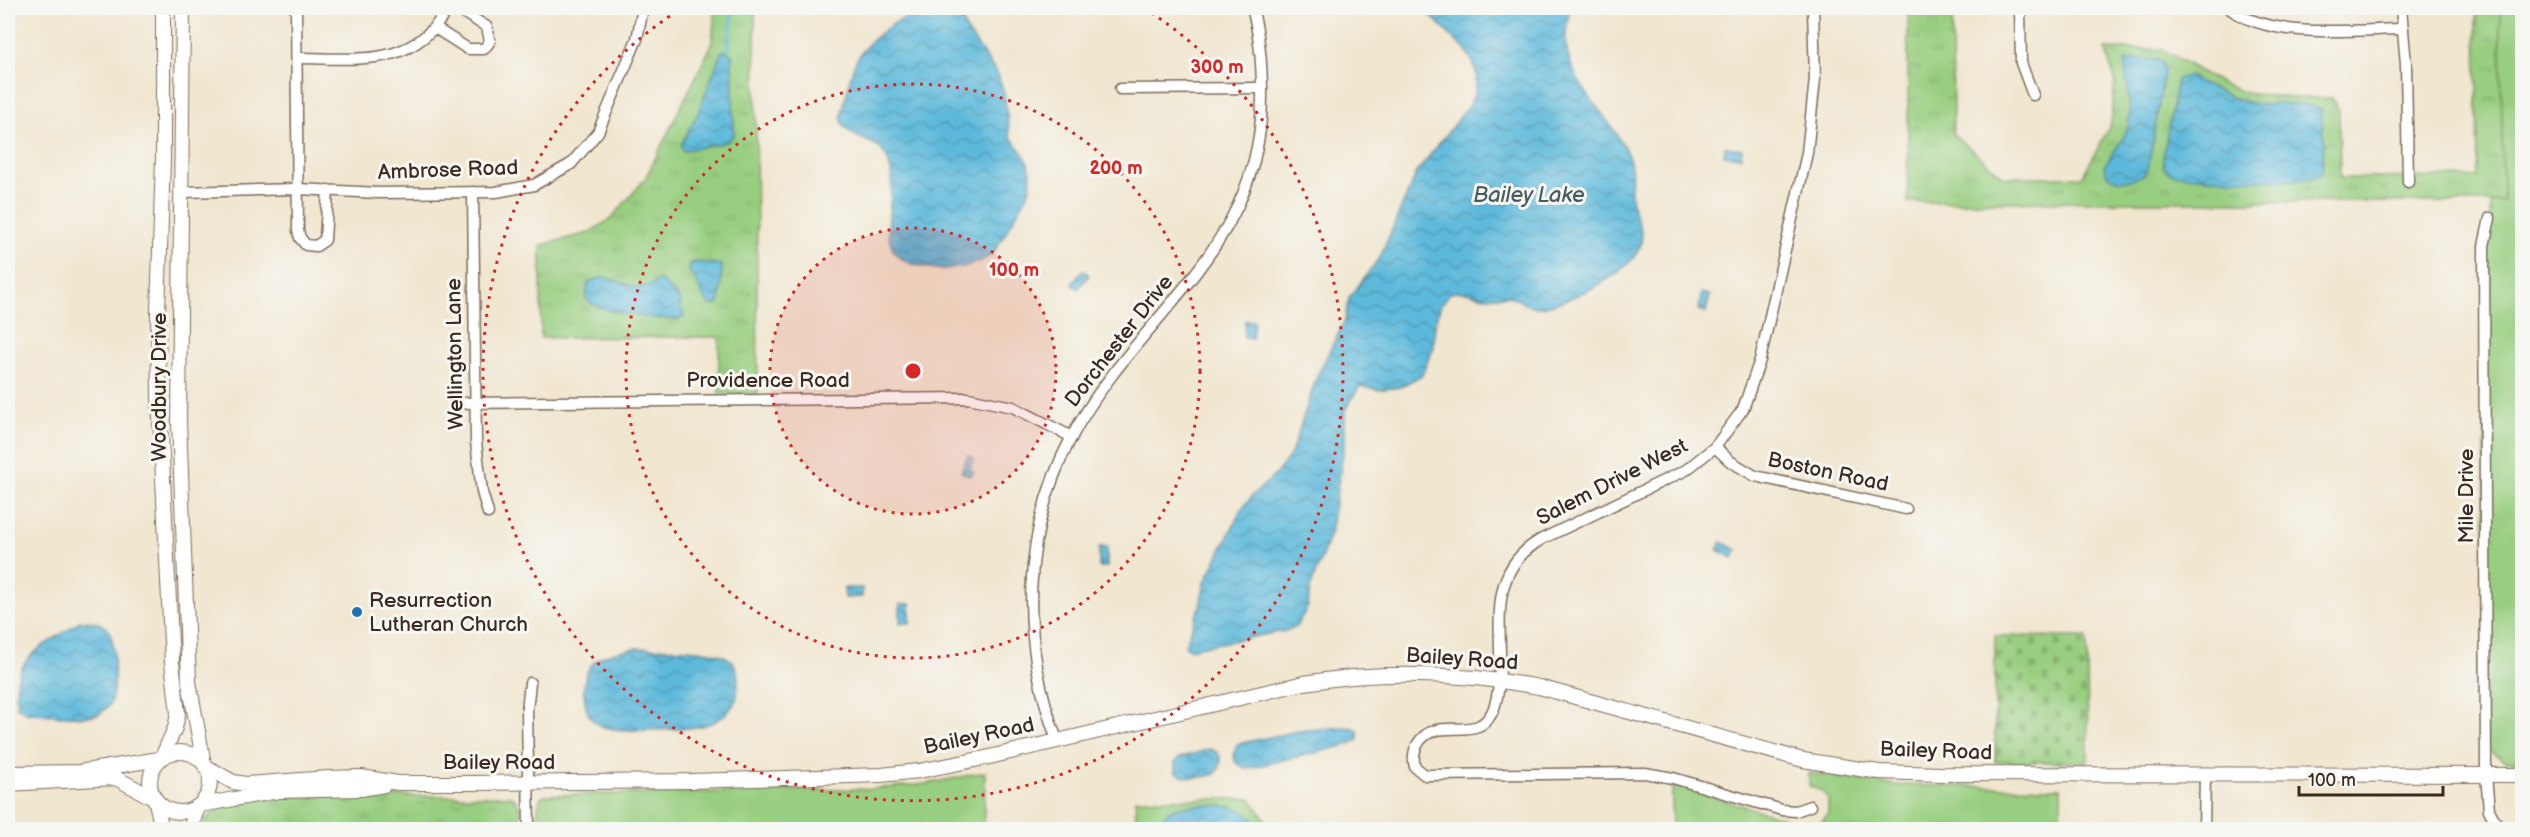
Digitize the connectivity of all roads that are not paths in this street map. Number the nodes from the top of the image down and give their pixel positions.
1 (163, 8) edge
2 (183, 8) edge
3 (296, 8) edge
4 (448, 8) edge
5 (456, 8) edge
6 (643, 8) edge
7 (1252, 8) edge
8 (1812, 8) edge
9 (2020, 8) edge
10 (2229, 8) edge
11 (2401, 8) edge
12 (435, 28) junction
13 (2403, 29) junction
14 (297, 58) junction
15 (1262, 88) junction
16 (1120, 89) dead end
17 (2033, 94) dead end
18 (2408, 182) dead end
19 (298, 189) junction
20 (328, 190) junction
21 (181, 192) junction
22 (473, 192) junction
23 (2490, 218) dead end
24 (456, 403) dead end
25 (476, 403) junction
26 (1072, 437) junction
27 (1715, 447) junction
28 (1906, 509) dead end
29 (488, 513) dead end
30 (1498, 680) junction
31 (530, 683) dead end
32 (1057, 741) junction
33 (160, 758) junction
34 (205, 766) junction
35 (8, 773) edge
36 (2205, 775) junction
37 (2486, 775) junction
38 (2523, 775) edge
39 (398, 783) junction
40 (528, 783) junction
41 (8, 784) edge
42 (155, 800) junction
43 (1810, 806) dead end
44 (199, 807) junction
45 (162, 830) edge
46 (189, 830) edge
47 (529, 830) edge
48 (2204, 830) edge
49 (2500, 830) edge

1 - 33 main road, Woodbury Drive
2 - 21 main road, Woodbury Drive
3 - 14 street
4 - 12 street
5 - 12 street
6 - 22 street, Ambrose Road
7 - 15 street, Dorchester Drive
8 - 27 street, Salem Drive West
9 - 17 street
10 - 13 street
11 - 13 street
12 - 14 street
13 - 18 street
14 - 19 street
15 - 16 street
15 - 26 street, Dorchester Drive
19 - 20 street, Ambrose Road
19 - 20 street
19 - 21 street, Ambrose Road
20 - 22 street, Ambrose Road
21 - 34 main road, Woodbury Drive
22 - 25 street, Wellington Lane
23 - 37 street, Mile Drive
24 - 25 street, Providence Road
25 - 26 street, Providence Road
25 - 29 street, Wellington Lane
26 - 32 street, Dorchester Drive
27 - 28 street, Boston Road
27 - 30 street, Salem Drive West
30 - 32 main road, Bailey Road
30 - 36 main road, Bailey Road
30 - 43 street, Salem Drive West
31 - 40 street
32 - 40 main road, Bailey Road
33 - 34 main road
33 - 35 main road
33 - 42 main road
34 - 39 main road, Bailey Road
34 - 44 main road
36 - 37 main road, Bailey Road
36 - 48 street
37 - 38 main road, Bailey Road
37 - 49 street, Mile Drive
39 - 40 main road, Bailey Road
39 - 44 main road, Bailey Road
40 - 47 street
41 - 42 main road
42 - 44 main road
42 - 45 main road
44 - 46 main road

